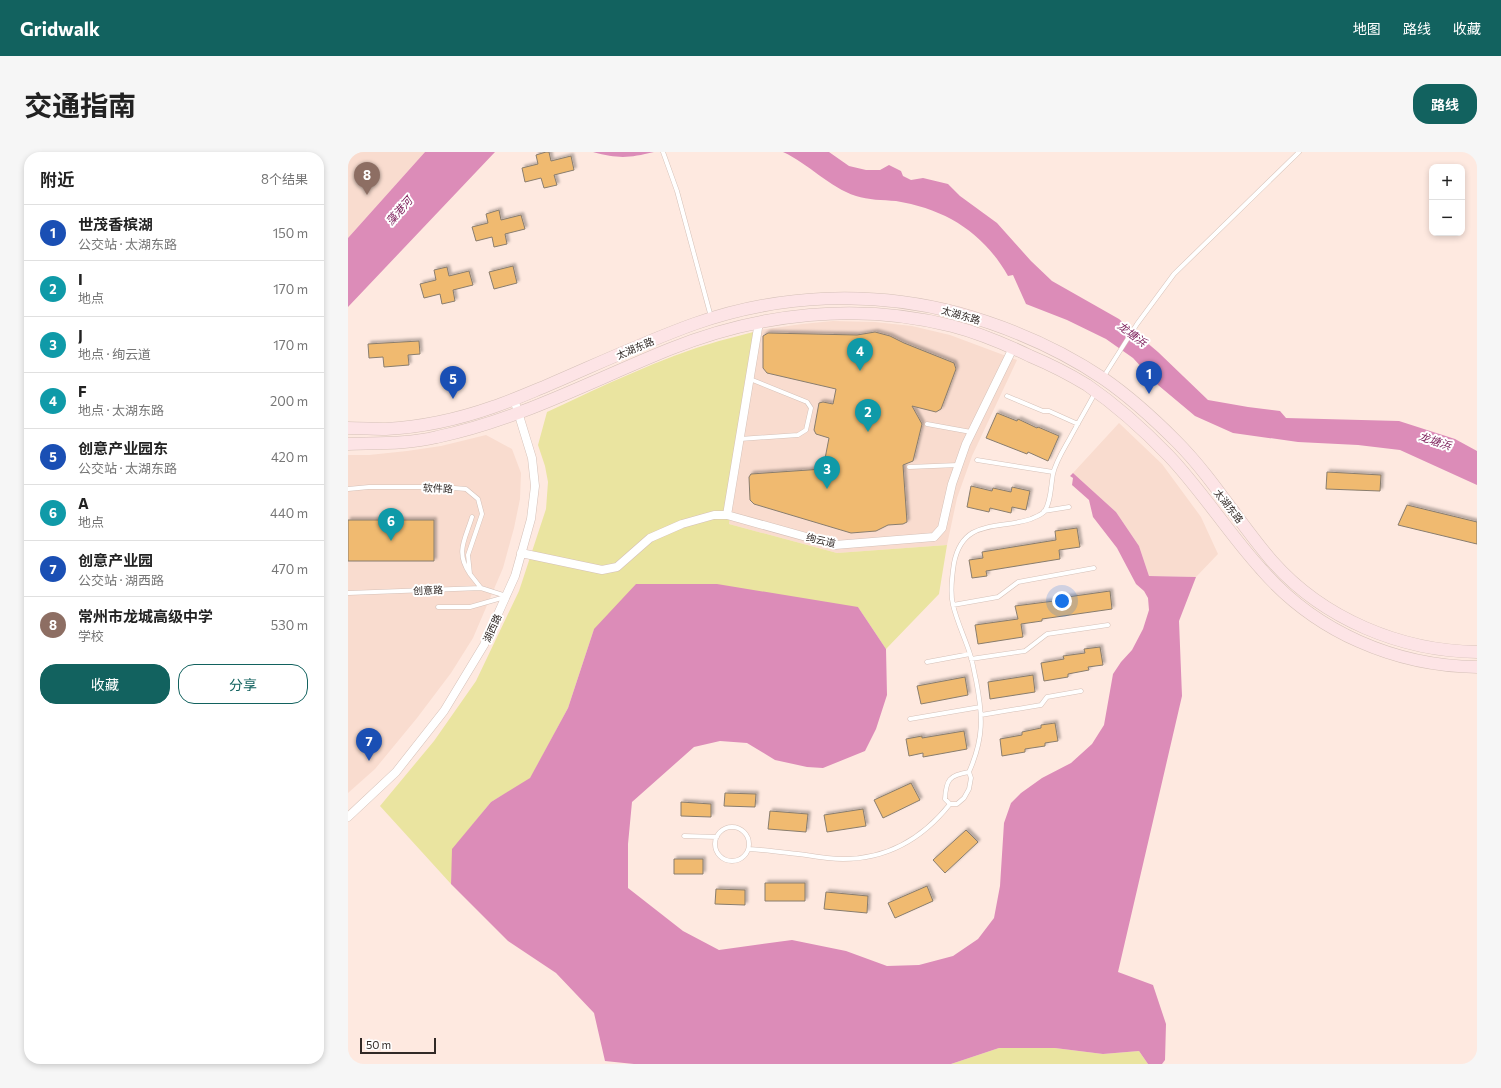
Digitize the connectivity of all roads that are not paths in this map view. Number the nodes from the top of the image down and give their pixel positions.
1 (1299, 152) edge
2 (663, 154) edge
3 (712, 319) junction
4 (760, 322) junction
5 (1013, 348) junction
6 (1103, 378) junction
7 (750, 379) junction
8 (1096, 392) junction
9 (1007, 396) dead end
10 (514, 399) junction
11 (518, 413) junction
12 (927, 424) dead end
13 (1078, 424) junction
14 (348, 428) edge
15 (972, 432) junction
16 (740, 439) junction
17 (348, 444) edge
18 (977, 460) dead end
19 (958, 465) junction
20 (909, 467) dead end
21 (1053, 472) junction
22 (348, 489) edge
23 (1070, 507) dead end
24 (1044, 511) junction
25 (727, 515) junction
26 (472, 517) dead end
27 (521, 553) junction
28 (1094, 568) dead end
29 (470, 574) junction
30 (481, 588) junction
31 (348, 593) edge
32 (506, 596) junction
33 (953, 605) junction
34 (438, 607) dead end
35 (1108, 625) dead end
36 (1477, 652) edge
37 (970, 654) junction
38 (971, 659) junction
39 (927, 662) dead end
40 (1477, 667) edge
41 (1081, 691) dead end
42 (980, 707) junction
43 (981, 715) junction
44 (910, 719) dead end
45 (969, 772) junction
46 (950, 804) junction
47 (348, 817) edge
48 (684, 836) dead end
49 (717, 837) junction
50 (749, 849) junction

1 - 6 lane
2 - 3 lane
3 - 6 main road, 太湖东路
3 - 10 main road, 太湖东路
4 - 5 main road, 太湖东路
4 - 7 street
4 - 11 main road, 太湖东路
5 - 8 main road, 太湖东路
5 - 15 street, 绚云道
6 - 8 main road
6 - 36 main road, 太湖东路
7 - 16 street
7 - 16 lane
8 - 13 lane
8 - 40 main road, 太湖东路
9 - 13 lane
10 - 11 street, 湖西路
10 - 14 main road, 太湖东路
11 - 17 main road, 太湖东路
11 - 27 street, 湖西路
12 - 15 lane
13 - 21 lane
15 - 19 street, 绚云道
16 - 25 street
18 - 21 lane
19 - 20 lane
19 - 25 street, 绚云道
21 - 24 lane
22 - 29 lane, 软件路
23 - 24 lane
24 - 33 lane
25 - 27 street, 绚云道
26 - 29 lane
27 - 32 street, 湖西路
28 - 33 lane
29 - 30 lane
30 - 31 lane, 创意路
30 - 32 lane, 创意路
32 - 34 lane
32 - 47 street, 湖西路
33 - 37 lane
35 - 38 lane
37 - 38 lane
37 - 39 lane
38 - 42 lane
41 - 43 lane
42 - 43 lane
42 - 44 lane
43 - 45 lane
45 - 46 lane
45 - 46 lane
46 - 50 lane
48 - 49 lane
49 - 50 lane
49 - 50 lane

